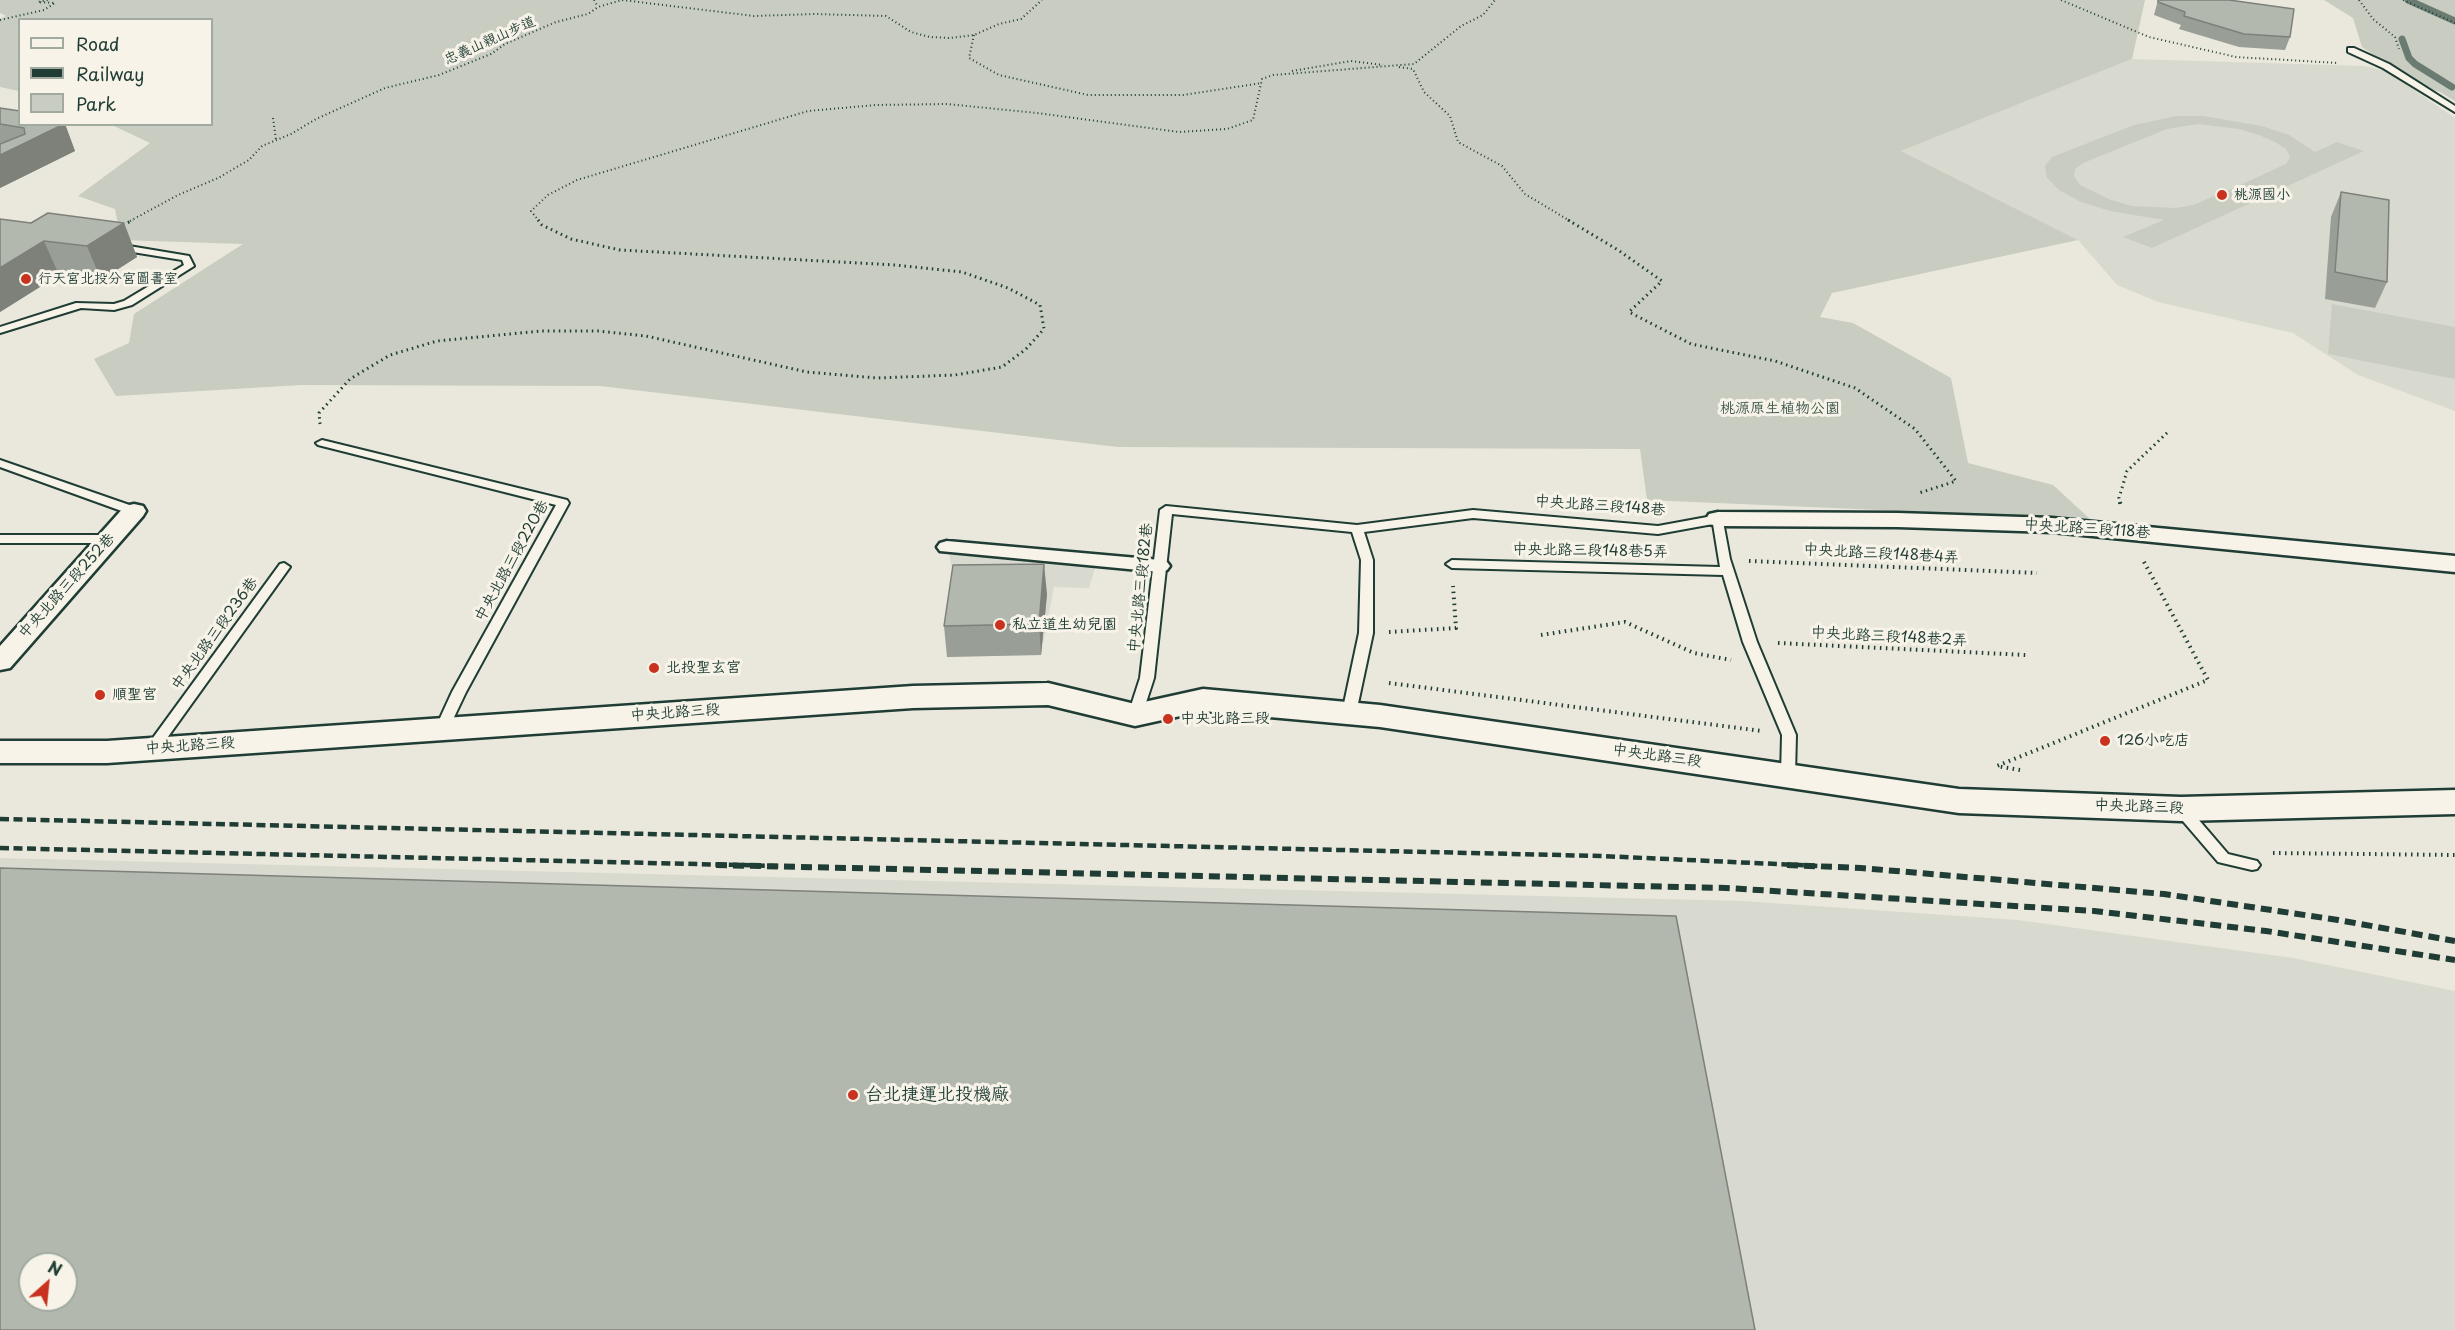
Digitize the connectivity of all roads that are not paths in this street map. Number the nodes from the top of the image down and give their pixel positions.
1 (2351, 50) dead end
2 (2455, 110) edge
3 (106, 233) edge
4 (0, 330) edge
5 (322, 442) road end
6 (0, 463) edge
7 (135, 511) joint
8 (1718, 519) junction
9 (1357, 530) junction
10 (0, 539) edge
11 (108, 539) junction
12 (948, 547) dead end
13 (1452, 564) road end
14 (2455, 564) edge
15 (1726, 565) junction
16 (1160, 566) junction
17 (284, 567) dead end
18 (0, 662) edge
19 (1349, 713) junction
20 (1135, 715) junction
21 (442, 729) junction
22 (152, 749) junction
23 (0, 752) edge
24 (1788, 776) junction
25 (2455, 802) edge
26 (2181, 809) junction
27 (2252, 865) dead end

1 - 2 lane
3 - 4 lane
5 - 21 lane, 中央北路三段220巷
6 - 7 lane
7 - 11 street, 中央北路三段252巷
8 - 9 lane, 中央北路三段148巷
8 - 14 street, 中央北路三段118巷
8 - 15 lane
9 - 16 lane, 中央北路三段182巷
9 - 19 lane
10 - 11 lane
11 - 18 street, 中央北路三段252巷
12 - 16 street
13 - 15 lane, 中央北路三段148巷5弄
15 - 24 lane
16 - 20 lane, 中央北路三段182巷
17 - 22 lane, 中央北路三段236巷
19 - 20 street, 中央北路三段
19 - 24 street, 中央北路三段
20 - 21 street, 中央北路三段
21 - 22 street, 中央北路三段
22 - 23 street, 中央北路三段
24 - 26 street, 中央北路三段
25 - 26 street, 中央北路三段
26 - 27 lane

